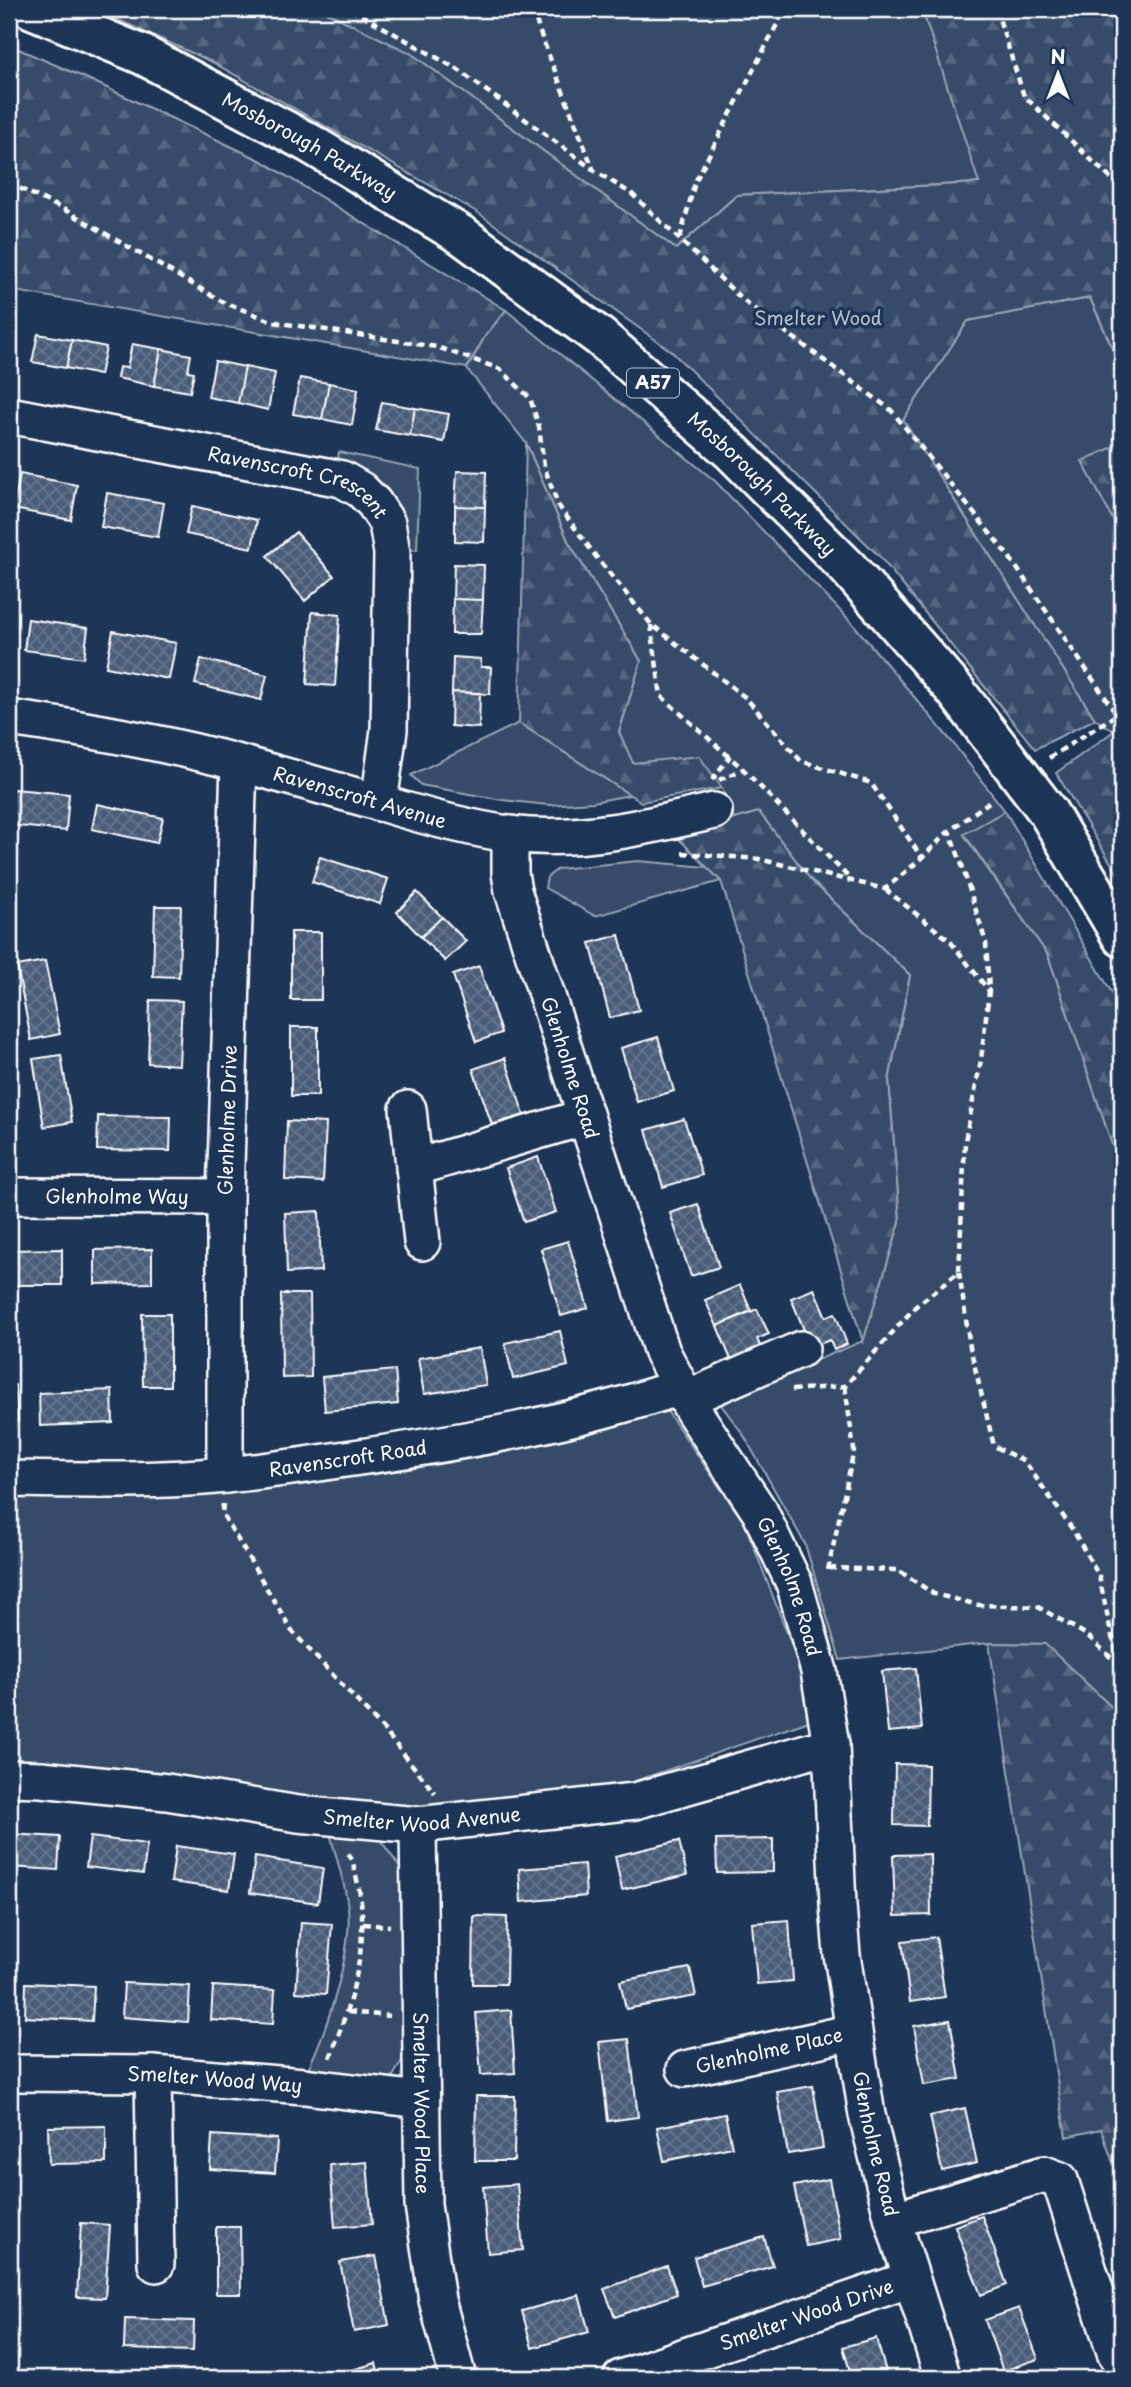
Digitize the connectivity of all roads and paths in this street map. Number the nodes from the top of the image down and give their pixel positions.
1 (32, 9) edge
2 (351, 9) edge
3 (533, 9) edge
4 (785, 9) edge
5 (996, 9) edge
6 (595, 171) junction
7 (9, 183) edge
8 (1122, 189) edge
9 (680, 238) junction
10 (9, 415) edge
11 (651, 624) junction
12 (1120, 713) edge
13 (9, 718) edge
14 (1122, 722) edge
15 (730, 757) junction
16 (1048, 759) dead end
17 (239, 763) junction
18 (743, 769) junction
19 (989, 802) dead end
20 (379, 803) junction
21 (713, 811) dead end
22 (949, 831) junction
23 (510, 834) junction
24 (675, 852) dead end
25 (922, 858) junction
26 (853, 882) junction
27 (885, 889) junction
28 (1122, 937) edge
29 (989, 991) junction
30 (408, 1109) dead end
31 (584, 1117) junction
32 (414, 1168) junction
33 (9, 1196) edge
34 (225, 1197) junction
35 (422, 1242) dead end
36 (959, 1272) junction
37 (801, 1349) dead end
38 (845, 1385) junction
39 (789, 1391) dead end
40 (683, 1393) junction
41 (225, 1475) junction
42 (9, 1479) edge
43 (829, 1568) junction
44 (821, 1574) dead end
45 (1121, 1668) edge
46 (831, 1745) junction
47 (9, 1779) edge
48 (458, 1821) junction
49 (418, 1825) junction
50 (340, 1844) dead end
51 (348, 2012) junction
52 (395, 2016) dead end
53 (853, 2032) junction
54 (330, 2060) dead end
55 (685, 2069) dead end
56 (9, 2073) edge
57 (153, 2074) junction
58 (420, 2100) junction
59 (893, 2220) junction
60 (156, 2264) dead end
61 (911, 2279) junction
62 (1116, 2355) dead end
63 (458, 2378) edge
64 (621, 2378) edge
65 (943, 2378) edge

1 - 28 highway, Mosborough Parkway / A57
2 - 6 path
3 - 6 path
4 - 9 path
5 - 8 path
6 - 9 path
7 - 11 path
9 - 12 path
10 - 20 street, Ravenscroft Crescent
11 - 15 path
11 - 25 path
12 - 14 path
12 - 16 path
13 - 17 street, Ravenscroft Avenue
15 - 18 path
15 - 18 path
17 - 20 street, Ravenscroft Avenue
17 - 34 street, Glenholme Drive
18 - 26 path
19 - 22 path
20 - 23 street, Ravenscroft Avenue
21 - 23 street, Ravenscroft Avenue
22 - 25 path
22 - 29 path
23 - 31 street, Glenholme Road
24 - 26 path
25 - 27 path
26 - 27 path
27 - 29 path
29 - 36 path
30 - 32 street
31 - 32 street
31 - 40 street, Glenholme Road
32 - 35 street
33 - 34 street, Glenholme Way
34 - 41 street, Glenholme Drive
36 - 38 path
36 - 45 path
37 - 40 street, Ravenscroft Road
38 - 39 path
38 - 43 path
40 - 41 street, Ravenscroft Road
40 - 46 street, Glenholme Road
41 - 42 street, Ravenscroft Road
41 - 48 path
43 - 44 path
43 - 45 path
46 - 48 street, Smelter Wood Avenue
46 - 53 street, Glenholme Road
47 - 49 street, Smelter Wood Avenue
48 - 49 street, Smelter Wood Avenue
49 - 58 street, Smelter Wood Place
50 - 51 path
51 - 52 path
51 - 54 path
53 - 55 street, Glenholme Place
53 - 59 street, Glenholme Road
56 - 57 street, Smelter Wood Way
57 - 58 street, Smelter Wood Way
57 - 60 street
58 - 63 street, Smelter Wood Place
59 - 61 street, Glenholme Road
59 - 62 street
61 - 64 street, Smelter Wood Drive
61 - 65 street, Glenholme Road

